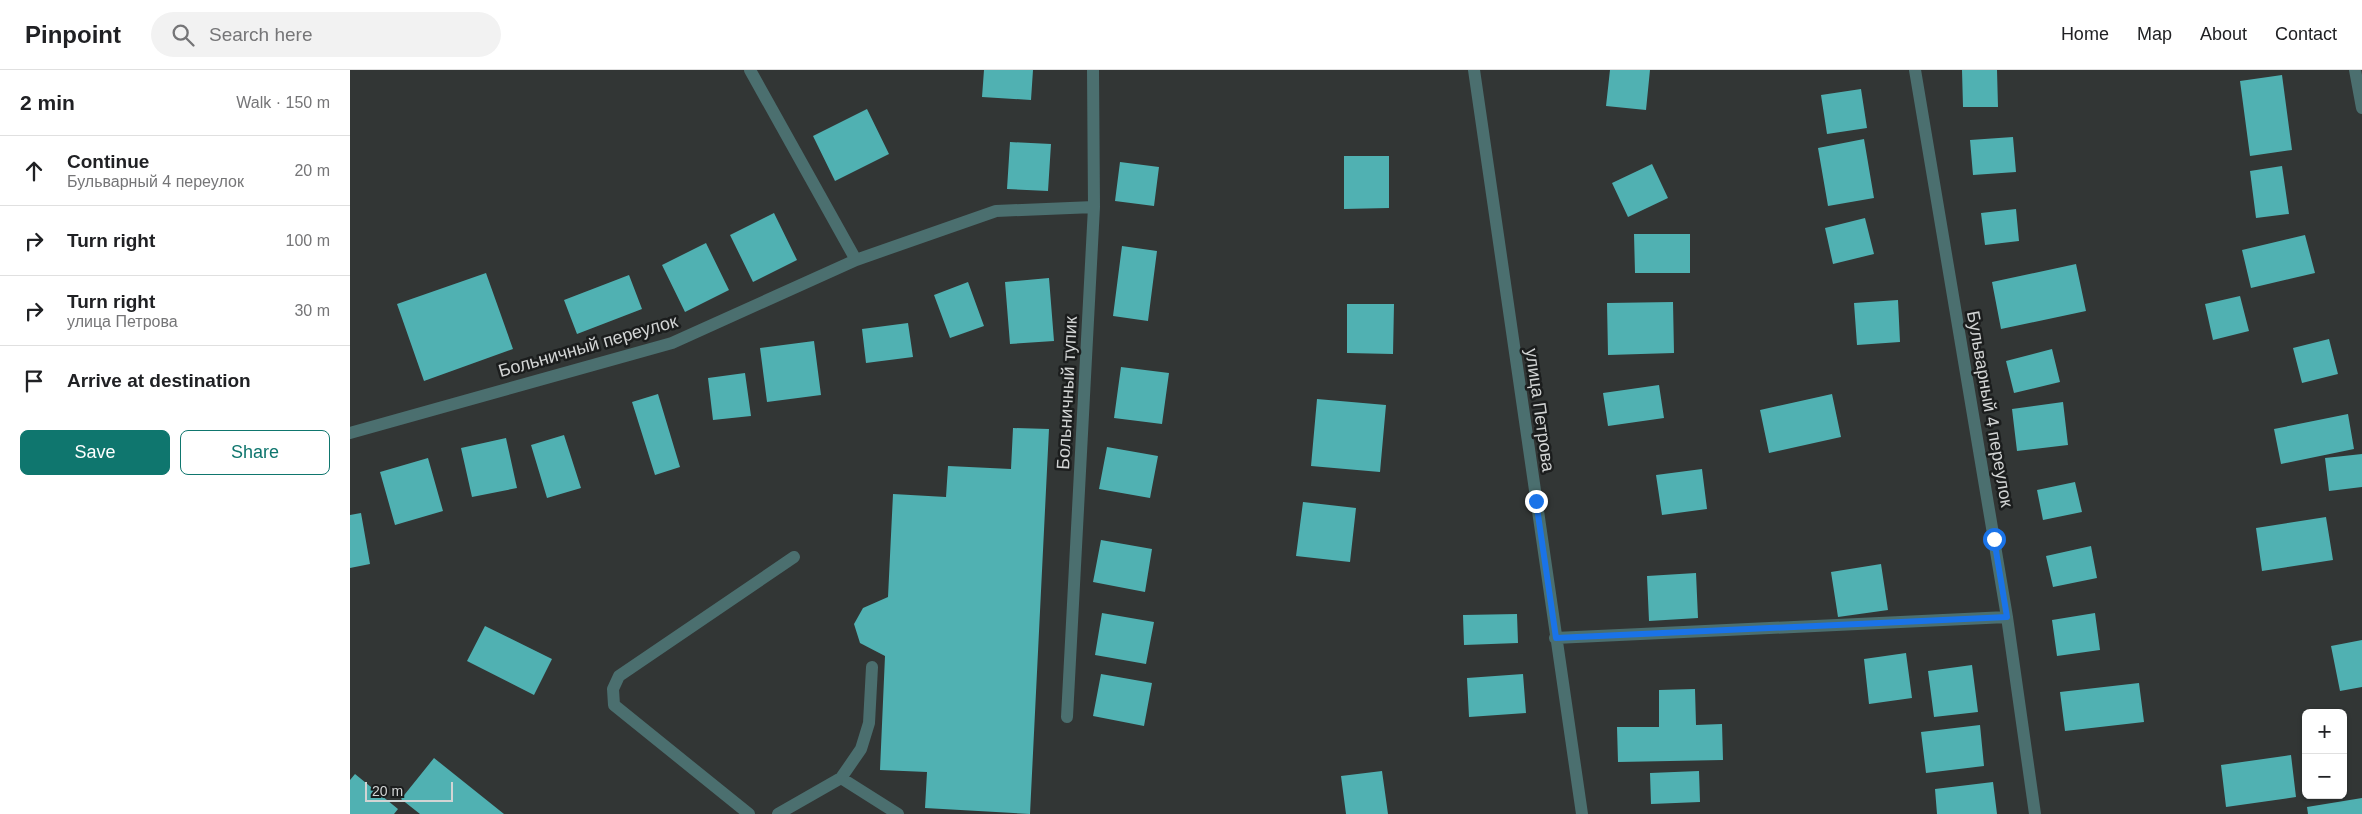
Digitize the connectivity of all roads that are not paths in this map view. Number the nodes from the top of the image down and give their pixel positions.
1 (750, 70) edge
2 (1093, 70) edge
3 (1474, 70) edge
4 (1915, 70) edge
5 (2355, 70) edge
6 (2362, 108) edge
7 (1094, 207) junction
8 (856, 260) junction
9 (350, 433) edge
10 (794, 557) dead end
11 (2007, 617) junction
12 (1556, 638) junction
13 (872, 667) dead end
14 (1067, 717) dead end
15 (842, 778) junction
16 (749, 814) edge
17 (778, 814) edge
18 (898, 814) edge
19 (1582, 814) edge
20 (2035, 814) edge

1 - 8 street
2 - 7 street, Больничный тупик
3 - 12 street, улица Петрова
4 - 11 street, Бульварный 4 переулок
5 - 6 street
7 - 8 street, Больничный переулок
7 - 14 street, Больничный тупик
8 - 9 street, Больничный переулок
10 - 16 street
11 - 12 street
11 - 20 street, Бульварный 4 переулок
12 - 19 street, улица Петрова
13 - 15 street
15 - 17 street
15 - 18 street

